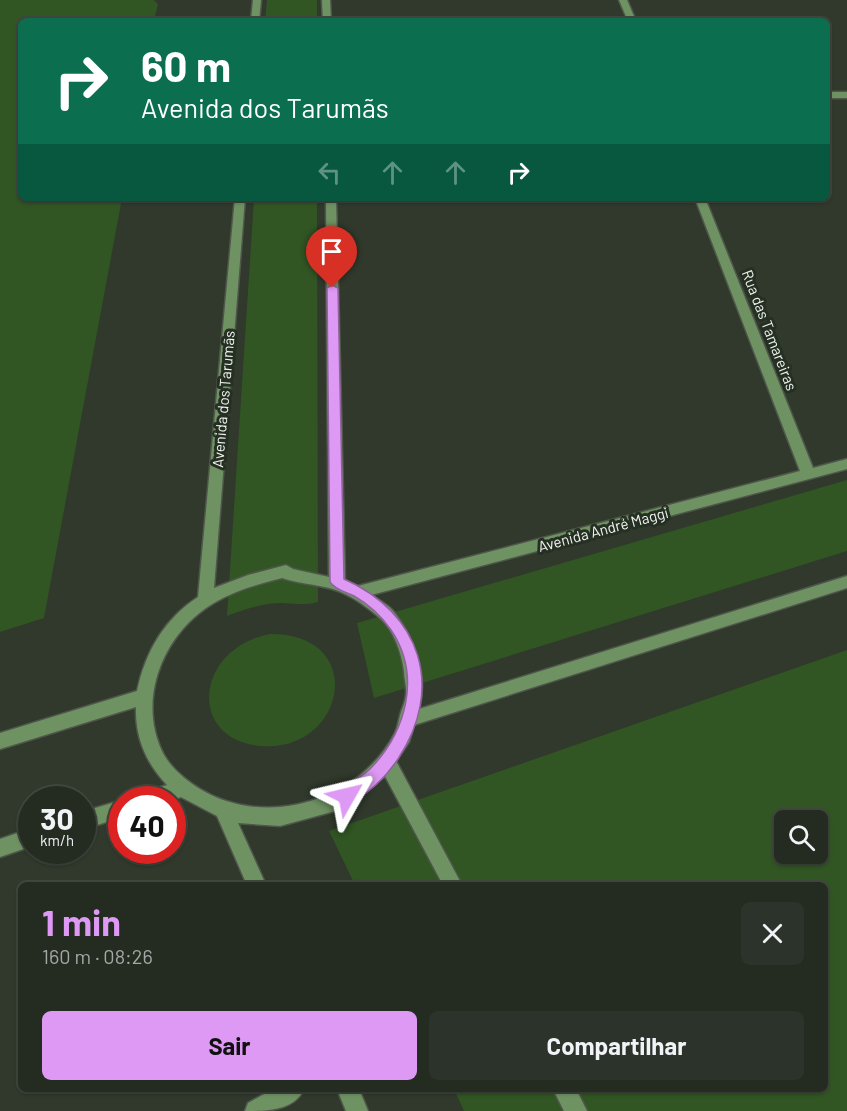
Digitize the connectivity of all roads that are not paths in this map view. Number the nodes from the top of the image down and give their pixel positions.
1 (257, 0) edge
2 (326, 0) edge
3 (623, 0) edge
4 (255, 18) edge
5 (327, 18) edge
6 (631, 18) edge
7 (830, 95) edge
8 (847, 95) edge
9 (240, 201) edge
10 (331, 201) edge
11 (701, 201) edge
12 (847, 464) edge
13 (809, 475) junction
14 (337, 582) junction
15 (847, 582) edge
16 (360, 592) junction
17 (206, 600) junction
18 (143, 697) junction
19 (410, 719) junction
20 (0, 741) edge
21 (387, 762) junction
22 (180, 786) edge
23 (186, 791) edge
24 (224, 811) junction
25 (18, 842) edge
26 (0, 848) edge
27 (256, 882) edge
28 (451, 882) edge
29 (288, 1092) edge
30 (349, 1092) edge
31 (566, 1092) edge
32 (256, 1111) edge
33 (357, 1111) edge
34 (576, 1111) edge

1 - 4 street
2 - 5 street
3 - 6 street
7 - 8 street
9 - 17 street, Avenida dos Tarumãs
10 - 14 street
11 - 13 street, Rua das Tamareiras
12 - 13 street, Avenida André Maggi
13 - 16 street, Avenida André Maggi
14 - 16 street
14 - 17 street
15 - 19 street
16 - 19 street
17 - 18 street
18 - 20 street
18 - 22 street
19 - 21 street
21 - 24 street
21 - 28 street
23 - 24 street
24 - 27 street
25 - 26 street
29 - 32 street
30 - 33 street
31 - 34 street

